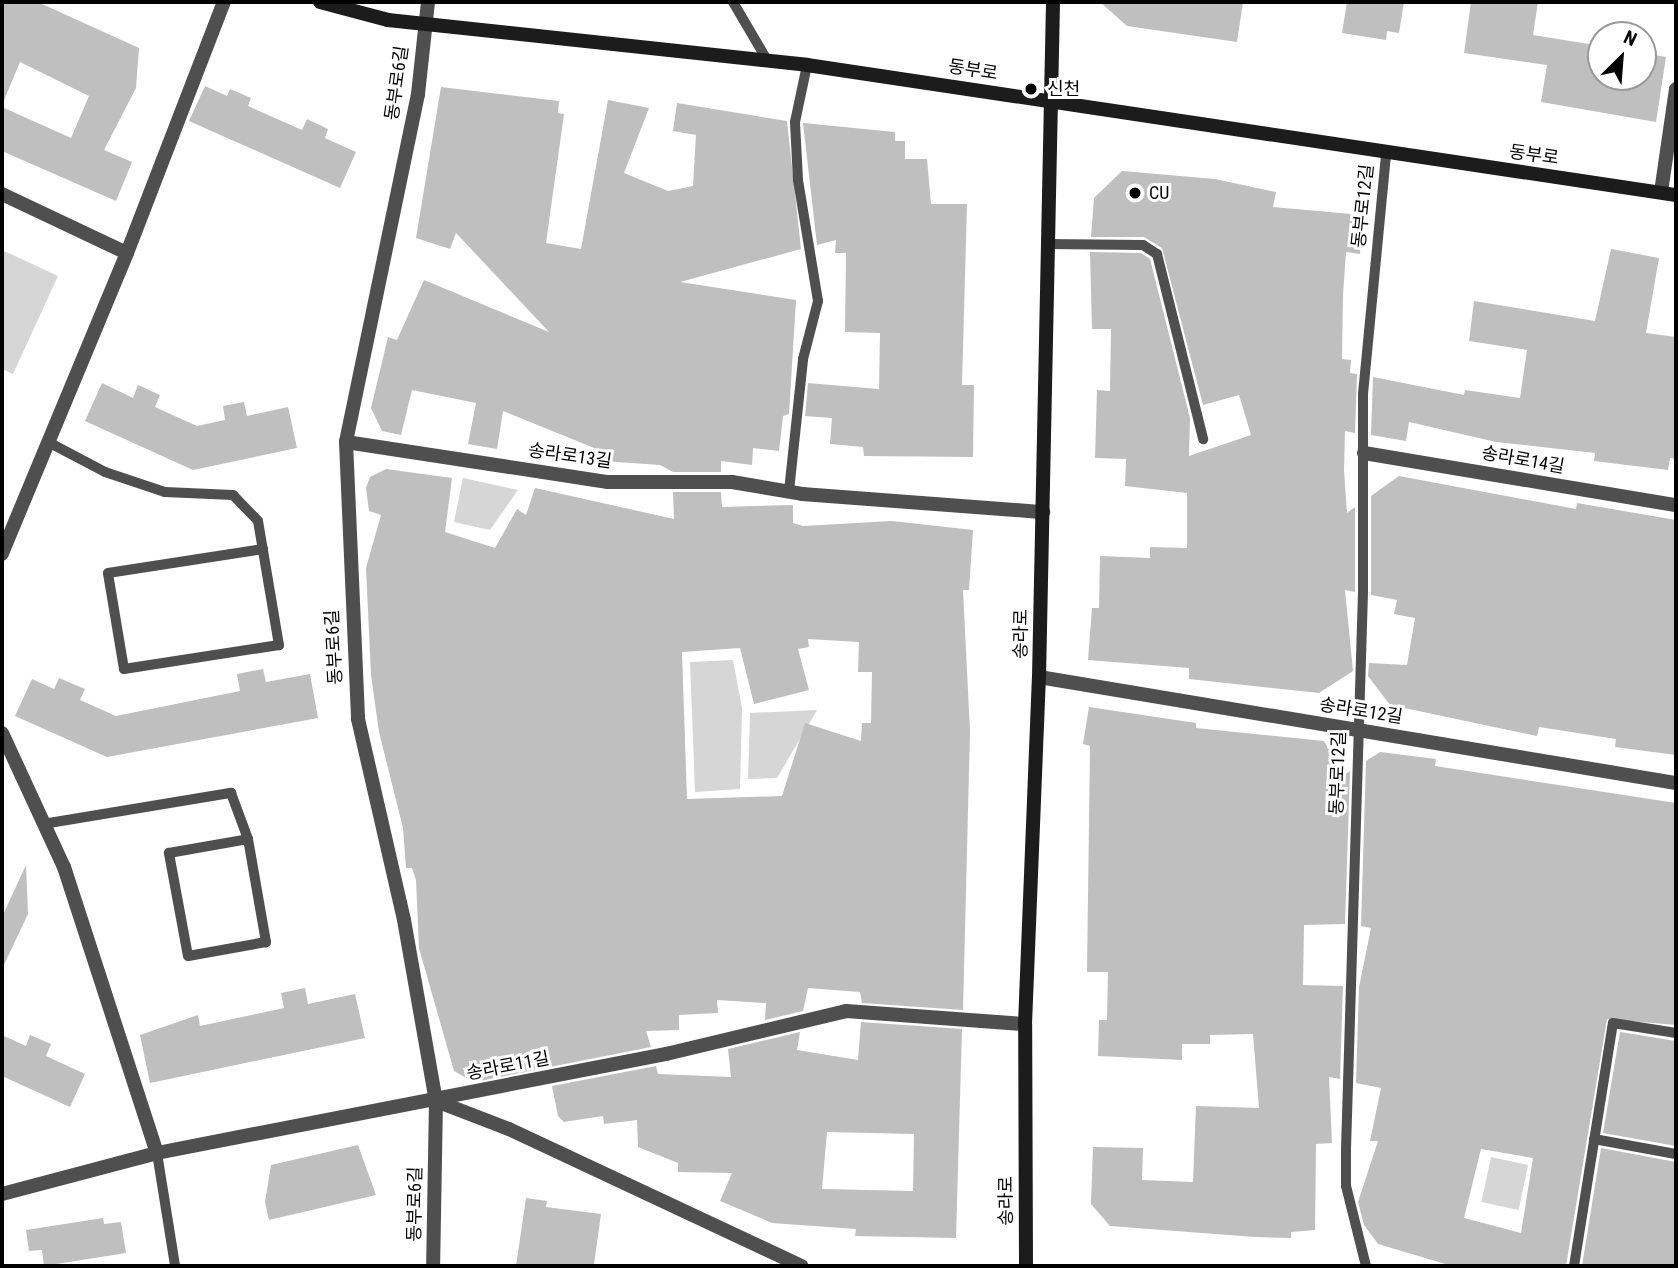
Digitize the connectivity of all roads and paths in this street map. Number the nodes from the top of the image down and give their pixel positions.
1 (225, 2) edge
2 (320, 2) edge
3 (428, 2) edge
4 (733, 2) edge
5 (1052, 2) edge
6 (425, 24) junction
7 (767, 60) junction
8 (807, 65) junction
9 (1676, 89) edge
10 (1050, 101) junction
11 (1386, 154) junction
12 (2, 194) edge
13 (1669, 194) edge
14 (1047, 244) junction
15 (127, 253) junction
16 (1203, 439) dead end
17 (346, 442) junction
18 (50, 443) junction
19 (1364, 453) junction
20 (789, 491) junction
21 (1676, 505) edge
22 (1043, 512) junction
23 (262, 549) junction
24 (2, 554) edge
25 (1039, 677) junction
26 (1357, 730) junction
27 (2, 733) edge
28 (1676, 783) edge
29 (43, 824) junction
30 (248, 839) junction
31 (1025, 1024) junction
32 (1676, 1034) edge
33 (436, 1101) junction
34 (1594, 1139) junction
35 (157, 1153) junction
36 (1676, 1153) edge
37 (2, 1194) edge
38 (175, 1266) edge
39 (433, 1266) edge
40 (802, 1266) edge
41 (1026, 1266) edge
42 (1366, 1266) edge
43 (1574, 1266) edge

1 - 15 street
2 - 6 main road, 동부로
3 - 6 street, 동부로6길
4 - 7 lane
5 - 10 main road, 송라로
6 - 7 main road, 동부로
6 - 17 street, 동부로6길
7 - 8 main road, 동부로
8 - 10 main road, 동부로
8 - 20 lane
9 - 13 street, 동부로
10 - 11 main road, 동부로
10 - 14 main road, 송라로
11 - 13 main road, 동부로
11 - 19 lane, 동부로12길
12 - 15 street
14 - 16 lane
14 - 22 main road, 송라로
15 - 18 street
17 - 20 street, 송라로13길
17 - 33 street, 동부로6길
18 - 23 lane
18 - 24 street
19 - 21 street, 송라로14길
19 - 26 lane, 동부로12길
20 - 22 street, 송라로13길
22 - 25 main road, 송라로
23 - 23 lane
25 - 26 street, 송라로12길
25 - 31 main road, 송라로
26 - 28 street, 송라로12길
26 - 42 lane, 동부로12길
27 - 29 street
29 - 30 lane
29 - 35 street
30 - 30 lane
31 - 33 street, 송라로11길
31 - 41 main road, 송라로
32 - 34 lane
33 - 35 street, 송라로11길
33 - 39 street, 동부로6길
33 - 40 street
34 - 36 lane
34 - 43 lane
35 - 37 street, 송라로11길
35 - 38 lane

